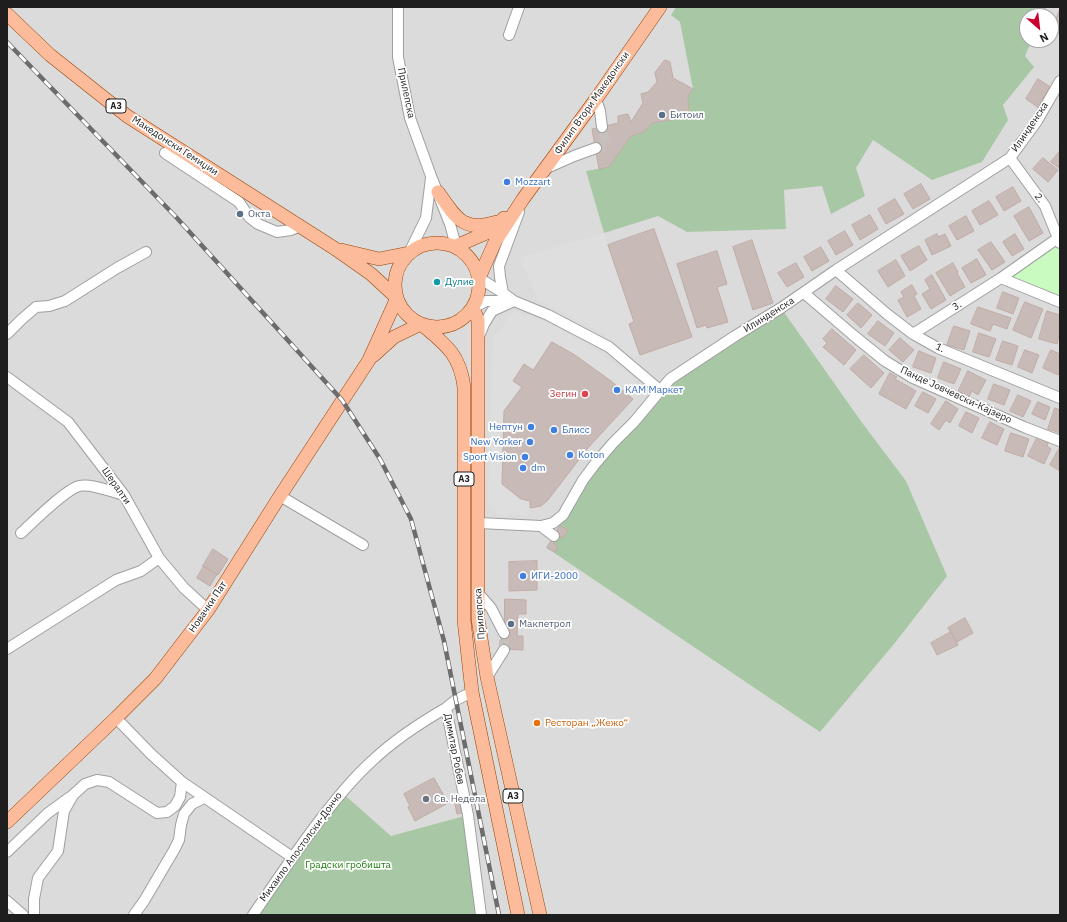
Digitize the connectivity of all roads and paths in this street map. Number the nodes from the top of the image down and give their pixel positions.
1 (398, 7) edge
2 (519, 7) edge
3 (660, 7) edge
4 (7, 14) edge
5 (508, 35) dead end
6 (1060, 81) edge
7 (596, 99) junction
8 (602, 127) tunnel mouth
9 (596, 148) tunnel mouth
10 (165, 153) dead end
11 (1010, 158) junction
12 (546, 168) junction
13 (431, 176) junction
14 (232, 190) junction
15 (438, 192) junction
16 (523, 199) junction
17 (502, 220) junction
18 (300, 226) junction
19 (1059, 240) edge
20 (456, 246) junction
21 (334, 248) junction
22 (146, 252) dead end
23 (409, 253) junction
24 (836, 270) junction
25 (479, 278) junction
26 (1001, 278) junction
27 (378, 280) junction
28 (503, 293) junction
29 (804, 293) junction
30 (397, 298) junction
31 (514, 301) junction
32 (1060, 302) edge
33 (473, 308) junction
34 (388, 317) junction
35 (421, 324) junction
36 (404, 332) junction
37 (7, 334) edge
38 (913, 334) junction
39 (444, 343) junction
40 (478, 343) junction
41 (369, 360) junction
42 (7, 377) edge
43 (661, 391) junction
44 (1059, 396) edge
45 (1060, 441) edge
46 (124, 495) junction
47 (280, 496) junction
48 (479, 523) junction
49 (541, 526) junction
50 (21, 532) dead end
51 (554, 536) dead end
52 (364, 545) dead end
53 (159, 558) junction
54 (478, 593) junction
55 (208, 610) junction
56 (504, 633) tunnel mouth
57 (7, 649) edge
58 (504, 650) tunnel mouth
59 (486, 677) junction
60 (472, 692) junction
61 (446, 708) junction
62 (116, 718) junction
63 (182, 782) junction
64 (73, 795) junction
65 (204, 798) junction
66 (7, 822) edge
67 (7, 852) edge
68 (292, 857) junction
69 (7, 901) edge
70 (23, 915) edge
71 (34, 915) edge
72 (134, 915) edge
73 (253, 915) edge
74 (481, 915) edge
75 (518, 915) edge
76 (540, 915) edge

1 - 13 street, Прилепска
2 - 5 street
3 - 7 main road, Филип Втори Македонски
4 - 14 main road, Македонски Гемиџии / A3
6 - 11 street, Илинденска
7 - 8 street
7 - 12 main road, Филип Втори Македонски
9 - 12 street
10 - 14 street
11 - 19 street, 2.
11 - 24 street, Илинденска
12 - 16 main road, Филип Втори Македонски
13 - 15 street, Прилепска
13 - 23 street, Прилепска
14 - 18 main road, Македонски Гемиџии / A3
14 - 18 street
15 - 17 main road
15 - 20 street, Прилепска
16 - 17 main road
16 - 25 main road
16 - 28 street
17 - 20 main road
18 - 21 main road, Македонски Гемиџии / A3
19 - 26 street, 3.
20 - 23 main road, A3
20 - 25 main road, A3
21 - 23 main road, A3
21 - 27 main road, A3
22 - 37 street
23 - 30 main road, A3
24 - 29 street, Илинденска
24 - 38 street, 1.
25 - 28 street
25 - 33 main road, A3
26 - 32 street
26 - 38 street, 3.
27 - 30 main road, A3
27 - 34 main road
28 - 31 street
29 - 43 street, Илинденска
29 - 45 street, Панде Јовчевски-Кајзеро
30 - 34 main road
30 - 35 main road, A3
31 - 33 street
31 - 40 street
31 - 43 street
33 - 35 main road, A3
33 - 40 main road, Прилепска / A3
34 - 41 main road
35 - 36 main road
35 - 39 main road, Прилепска / A3
36 - 39 main road
36 - 41 main road
38 - 44 street, 1.
39 - 60 main road, Прилепска / A3
40 - 48 main road, Прилепска / A3
41 - 47 main road, Новачки Пат
42 - 46 street, Шералти
43 - 49 street, Илинденска
46 - 50 street
46 - 53 street, Шералти
47 - 52 street
47 - 55 main road, Новачки Пат
48 - 49 street, Илинденска
48 - 54 main road, Прилепска / A3
49 - 51 street
53 - 55 street, Шералти
53 - 57 street
54 - 56 street
54 - 59 main road, Прилепска / A3
55 - 62 main road, Новачки Пат
58 - 59 street
59 - 76 main road, Прилепска / A3
60 - 61 street, Димитар Робев
60 - 75 main road, Прилепска / A3
61 - 68 street, Михаило Апостолски-Дончо
61 - 74 street, Димитар Робев
62 - 63 street
62 - 66 main road, Новачки Пат
63 - 64 street
63 - 65 street
64 - 67 street
64 - 71 street
65 - 68 street
65 - 72 street
68 - 73 street, Михаило Апостолски-Дончо
69 - 70 street

